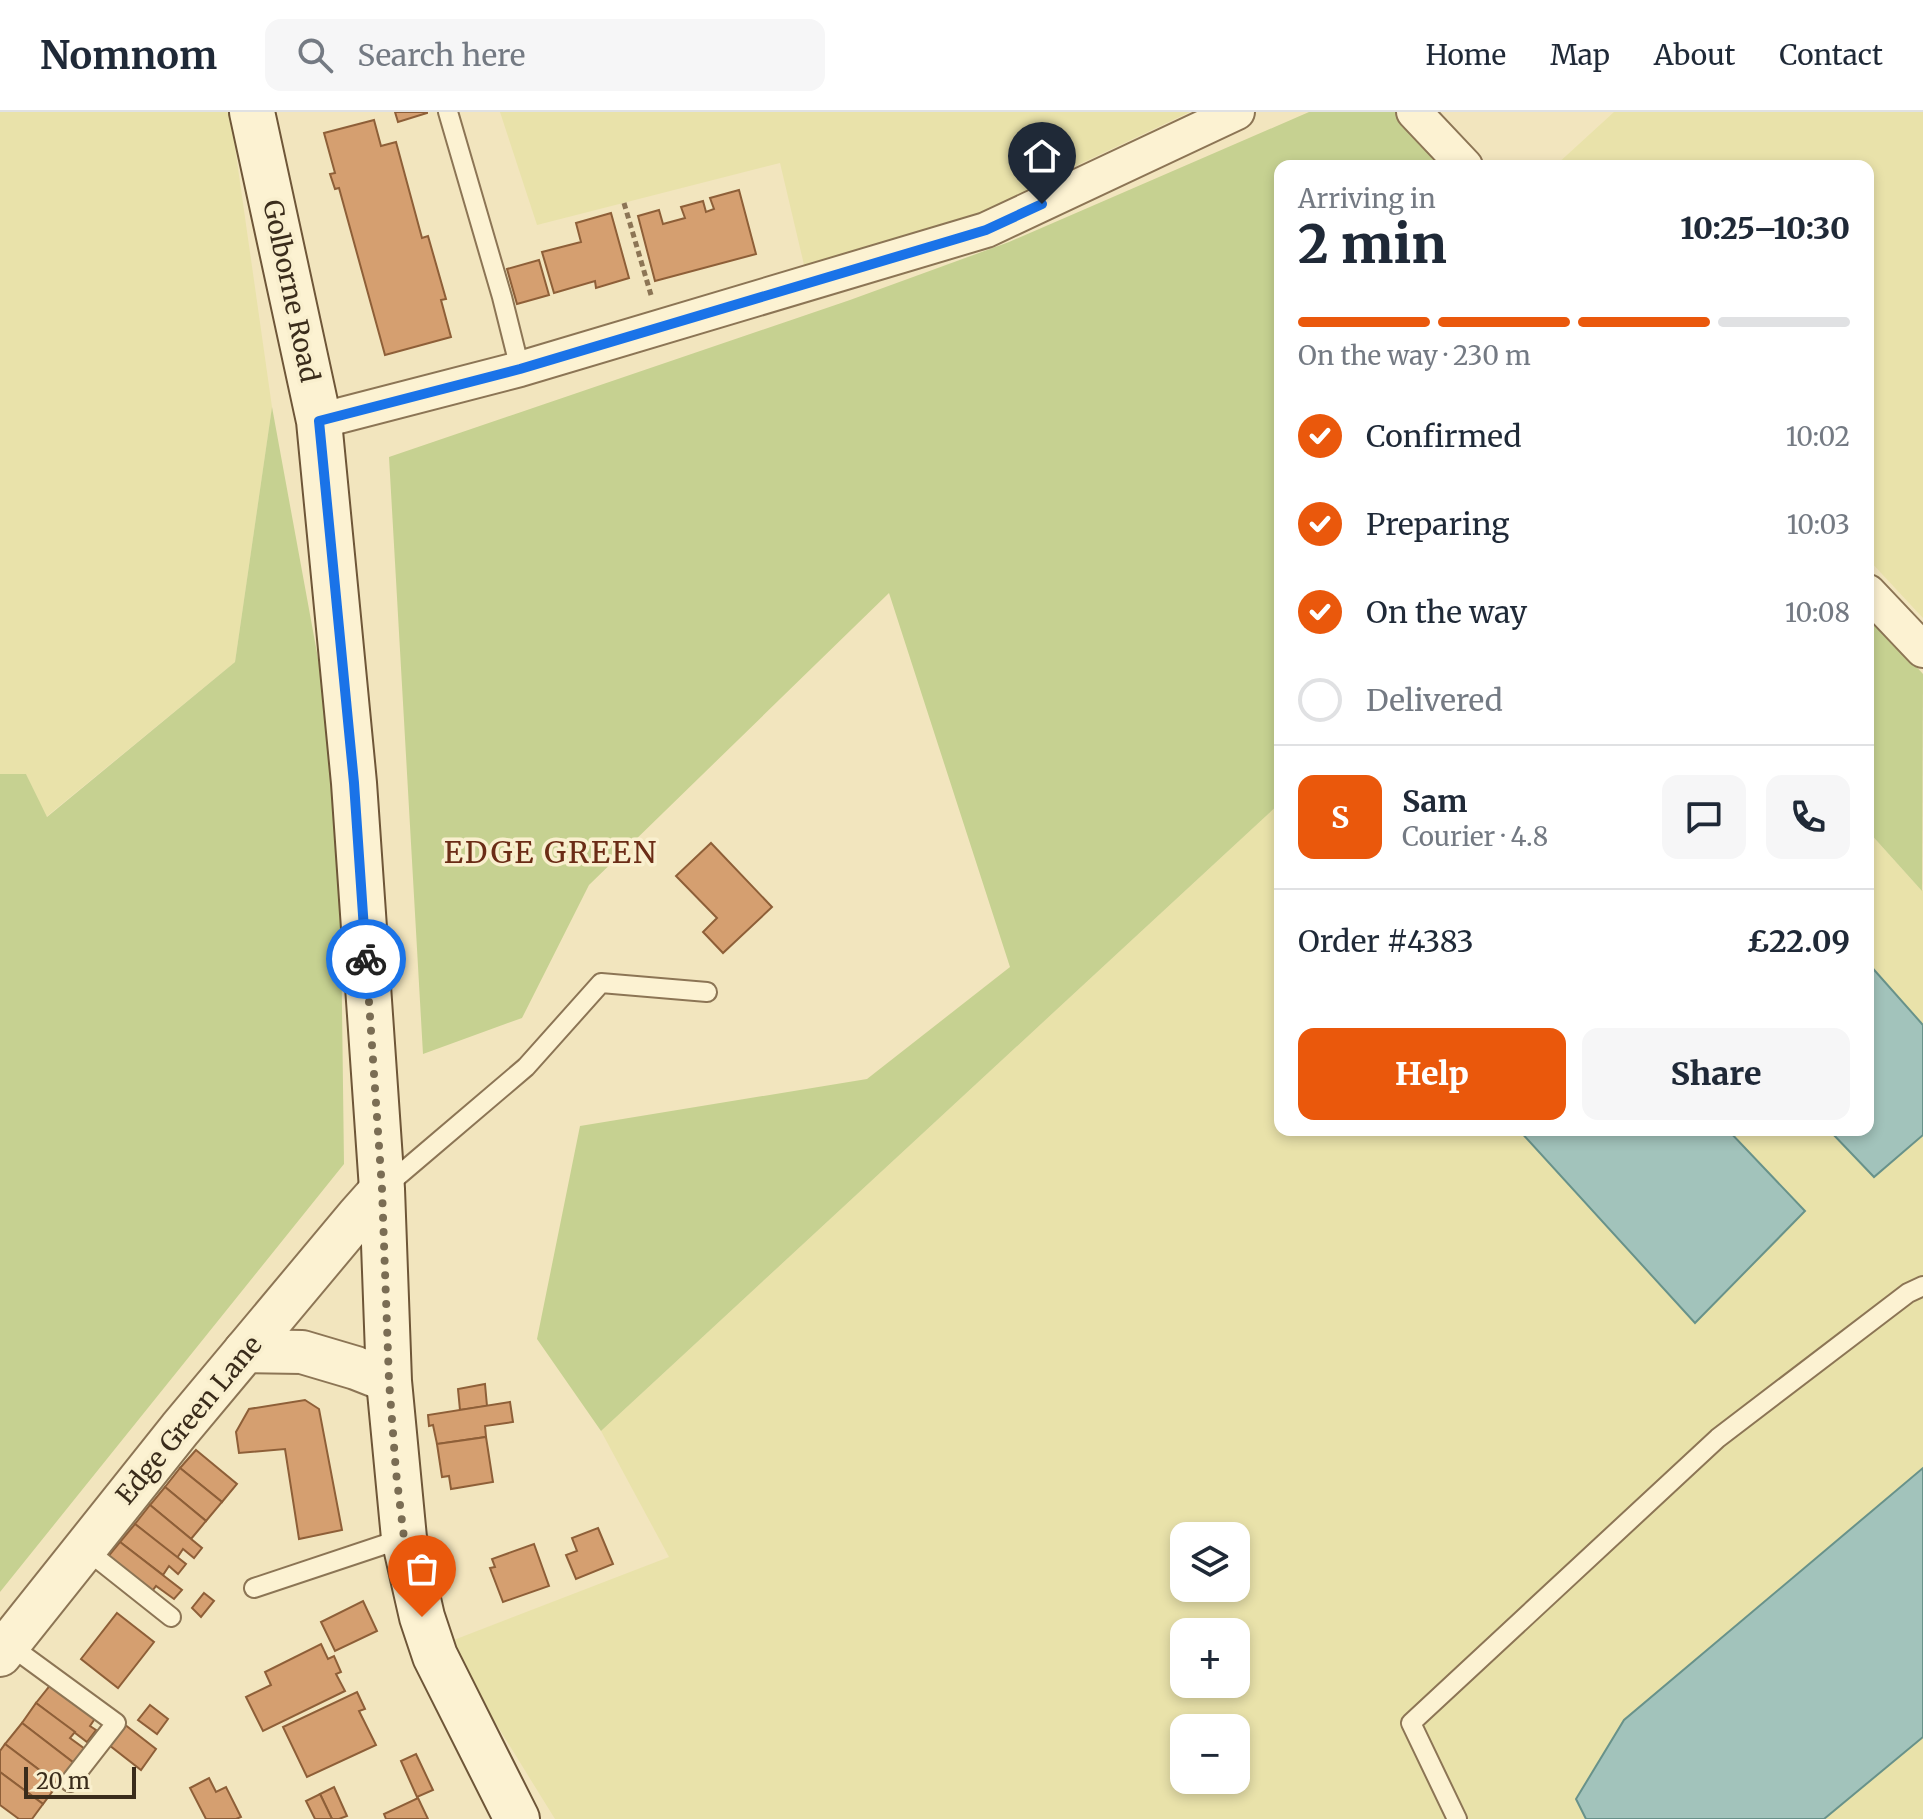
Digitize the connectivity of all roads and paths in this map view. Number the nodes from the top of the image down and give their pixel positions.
1 (252, 112) edge
2 (448, 112) edge
3 (1237, 112) edge
4 (1414, 112) edge
5 (1459, 160) edge
6 (624, 203) dead end
7 (660, 327) junction
8 (520, 369) junction
9 (319, 421) junction
10 (1874, 598) edge
11 (1923, 650) edge
12 (707, 992) dead end
13 (382, 1189) junction
14 (1923, 1286) edge
15 (245, 1351) junction
16 (389, 1381) junction
17 (404, 1538) junction
18 (84, 1548) junction
19 (254, 1588) dead end
20 (171, 1617) dead end
21 (4, 1650) edge
22 (70, 1782) dead end
23 (517, 1819) edge
24 (1457, 1819) edge

1 - 9 main road, Golborne Road
2 - 8 lane
3 - 7 street
4 - 5 street
6 - 7 path
7 - 8 street
8 - 9 street
9 - 13 main road, Golborne Road
10 - 11 street
12 - 13 lane
13 - 15 street, Edge Green Lane
13 - 16 main road, Golborne Road
14 - 24 lane
15 - 16 street
15 - 18 street, Edge Green Lane
16 - 17 main road, Golborne Road
17 - 19 lane
17 - 23 main road, Golborne Road
18 - 20 lane
18 - 21 street, Edge Green Lane
21 - 22 lane

